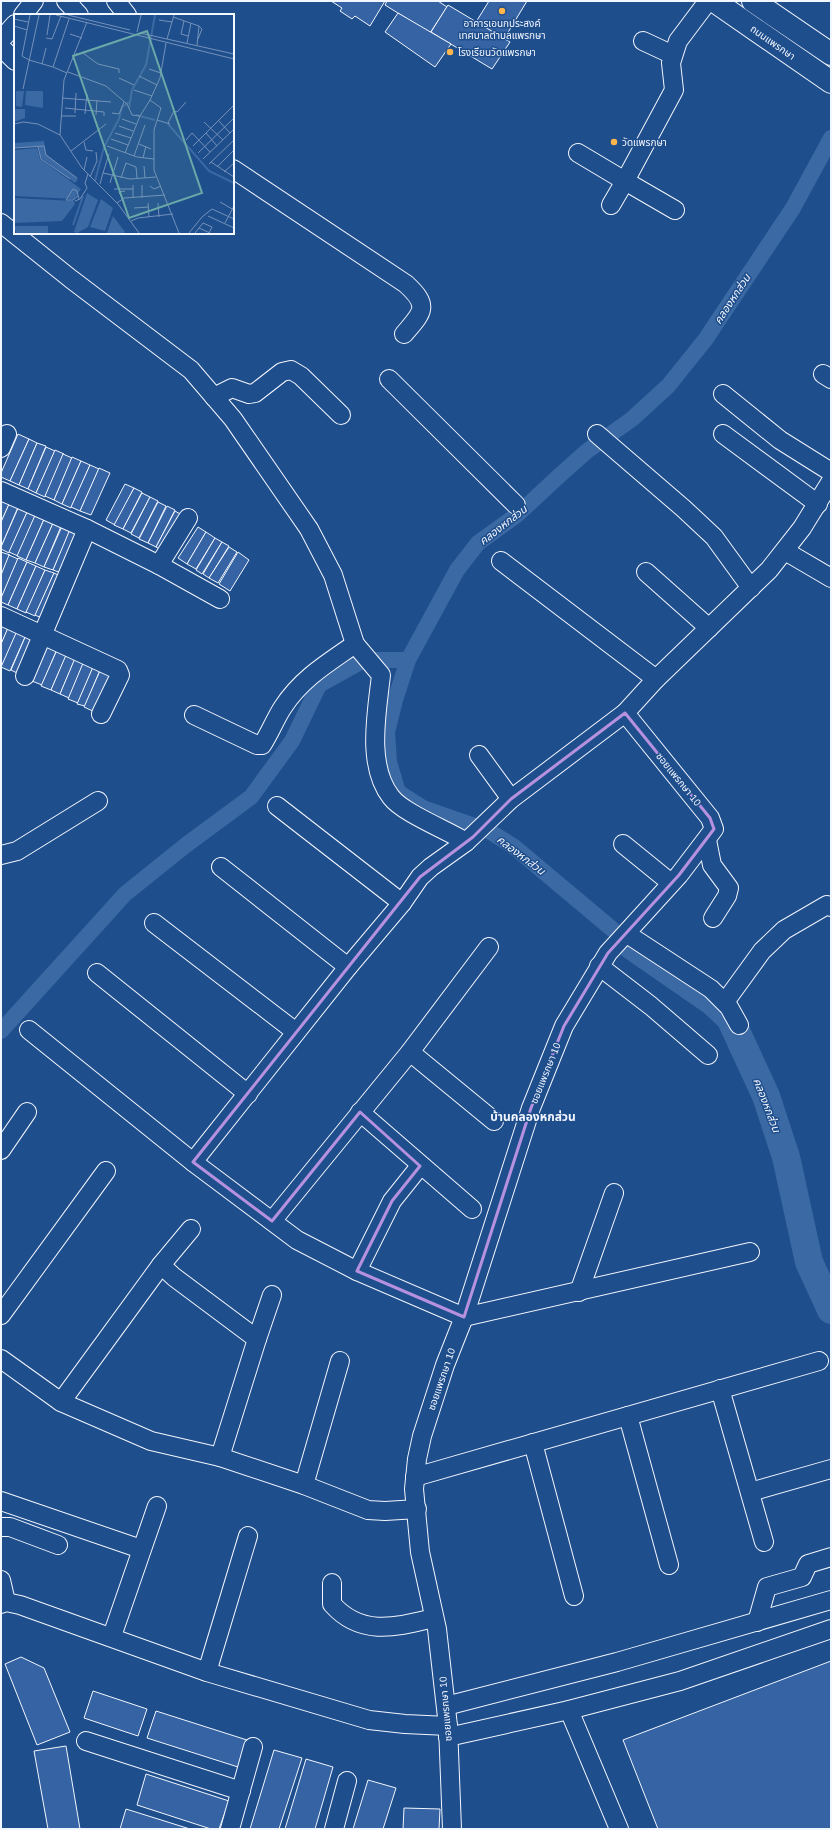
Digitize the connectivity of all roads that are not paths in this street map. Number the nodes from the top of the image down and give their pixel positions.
1 (34, 1) edge
2 (66, 1) edge
3 (116, 1) edge
4 (708, 1) edge
5 (714, 1) edge
6 (753, 1) edge
7 (24, 14) edge
8 (78, 14) edge
9 (126, 14) edge
10 (14, 25) edge
11 (1, 40) edge
12 (643, 41) dead end
13 (1, 47) edge
14 (831, 54) edge
15 (673, 55) junction
16 (14, 60) edge
17 (831, 82) edge
18 (578, 153) dead end
19 (234, 170) edge
20 (625, 181) junction
21 (611, 205) dead end
22 (675, 210) dead end
23 (1, 223) edge
24 (14, 233) edge
25 (15, 234) edge
26 (404, 334) dead end
27 (389, 379) dead end
28 (221, 393) junction
29 (723, 394) dead end
30 (341, 415) dead end
31 (597, 434) dead end
32 (723, 434) dead end
33 (831, 472) edge
34 (831, 481) edge
35 (1, 491) edge
36 (818, 504) junction
37 (516, 505) dead end
38 (188, 518) dead end
39 (87, 529) junction
40 (785, 551) junction
41 (501, 561) dead end
42 (159, 565) junction
43 (646, 572) dead end
44 (831, 578) edge
45 (751, 588) junction
46 (220, 599) dead end
47 (1, 616) edge
48 (709, 628) junction
49 (43, 634) junction
50 (358, 649) junction
51 (25, 676) dead end
52 (656, 679) junction
53 (625, 713) junction
54 (101, 714) dead end
55 (194, 715) dead end
56 (479, 755) dead end
57 (98, 801) dead end
58 (506, 804) junction
59 (277, 806) dead end
60 (469, 840) junction
61 (707, 840) junction
62 (623, 844) dead end
63 (1, 855) edge
64 (220, 867) dead end
65 (671, 883) junction
66 (402, 903) junction
67 (831, 907) edge
68 (713, 918) dead end
69 (154, 923) dead end
70 (627, 934) junction
71 (489, 947) dead end
72 (599, 966) junction
73 (348, 968) junction
74 (97, 973) dead end
75 (725, 1002) junction
76 (739, 1025) dead end
77 (29, 1030) dead end
78 (296, 1032) junction
79 (410, 1052) junction
80 (708, 1055) dead end
81 (248, 1094) junction
82 (27, 1112) dead end
83 (360, 1112) junction
84 (494, 1121) dead end
85 (1, 1150) edge
86 (194, 1162) junction
87 (420, 1166) junction
88 (106, 1171) dead end
89 (614, 1193) dead end
90 (472, 1209) dead end
91 (272, 1221) junction
92 (192, 1229) dead end
93 (750, 1252) dead end
94 (161, 1265) junction
95 (357, 1270) junction
96 (579, 1292) junction
97 (272, 1295) dead end
98 (1, 1315) edge
99 (464, 1317) junction
100 (257, 1339) junction
101 (1, 1359) edge
102 (340, 1361) dead end
103 (819, 1361) dead end
104 (720, 1389) junction
105 (61, 1402) junction
106 (628, 1416) junction
107 (533, 1443) junction
108 (220, 1457) junction
109 (831, 1469) edge
110 (415, 1477) junction
111 (304, 1485) junction
112 (750, 1492) junction
113 (1, 1502) edge
114 (157, 1506) dead end
115 (417, 1509) junction
116 (1, 1527) edge
117 (248, 1536) dead end
118 (764, 1542) dead end
119 (58, 1544) dead end
120 (140, 1550) junction
121 (831, 1557) edge
122 (669, 1565) dead end
123 (1, 1580) edge
124 (332, 1583) dead end
125 (574, 1596) dead end
126 (831, 1600) edge
127 (4, 1603) edge
128 (434, 1618) junction
129 (757, 1622) junction
130 (831, 1629) edge
131 (112, 1636) junction
132 (206, 1672) junction
133 (446, 1706) junction
134 (570, 1710) junction
135 (448, 1731) junction
136 (86, 1741) dead end
137 (253, 1747) dead end
138 (347, 1781) dead end
139 (241, 1791) junction
140 (230, 1829) edge
141 (334, 1829) edge
142 (452, 1829) edge
143 (619, 1829) edge

1 - 7 street
2 - 8 street
3 - 9 street
4 - 15 street
5 - 17 main road, ถนนแพรกษา
6 - 14 main road
10 - 11 street
12 - 15 street
13 - 16 street
15 - 20 street
18 - 20 street
19 - 26 street
20 - 21 street
20 - 22 street
23 - 24 street
25 - 28 street
27 - 37 street
28 - 30 street
28 - 50 street
29 - 33 street
31 - 45 street
32 - 36 street
34 - 36 street
35 - 39 street
36 - 40 street
38 - 42 street
39 - 42 street
39 - 49 street
40 - 44 street
40 - 45 street
41 - 52 street
42 - 46 street
43 - 48 street
45 - 48 street
47 - 49 street
48 - 52 street
49 - 51 street
49 - 54 street
50 - 55 street
50 - 60 street
52 - 53 street
53 - 58 street
53 - 61 street, ซอยแพรกษา 10
56 - 58 street
57 - 63 street
58 - 60 street
59 - 66 street
60 - 66 street
61 - 65 street, ซอยแพรกษา 10
61 - 68 street
62 - 65 street
64 - 73 street
65 - 70 street, ซอยแพรกษา 10
66 - 73 street
67 - 75 street
69 - 78 street
70 - 72 street, ซอยแพรกษา 10
70 - 75 street
71 - 79 street
72 - 80 street
72 - 99 street, ซอยแพรกษา 10
73 - 78 street
74 - 81 street
75 - 76 street
77 - 86 street
78 - 81 street
79 - 83 street
79 - 84 street
81 - 86 street
82 - 85 street
83 - 87 street
83 - 91 street
86 - 91 street
87 - 90 street
87 - 95 street
88 - 98 street
89 - 96 street
91 - 95 street
92 - 94 street
93 - 96 street
94 - 100 street
94 - 105 street
95 - 99 street
96 - 99 street
97 - 100 street
99 - 110 street, ซอยแพรกษา 10
100 - 108 street
101 - 105 street
102 - 111 street
103 - 104 street
104 - 106 street
104 - 112 street
105 - 108 street
106 - 107 street
106 - 122 street
107 - 110 street
107 - 125 street
108 - 111 street
109 - 112 street
110 - 115 street, ซอยแพรกษา 10
111 - 115 street
112 - 118 street
113 - 120 street
114 - 120 street
115 - 128 street, ซอยแพรกษา 10
116 - 119 street
117 - 132 street
120 - 131 street
121 - 129 street
123 - 127 street
124 - 128 street
126 - 129 street
127 - 131 street
128 - 133 street, ซอยแพรกษา 10
129 - 133 street
130 - 134 street
131 - 132 street
132 - 135 street
133 - 135 street, ซอยแพรกษา 10
134 - 135 street
134 - 143 street
135 - 142 street, ซอยแพรกษา 10
136 - 139 street
137 - 139 street
138 - 141 street
139 - 140 street

